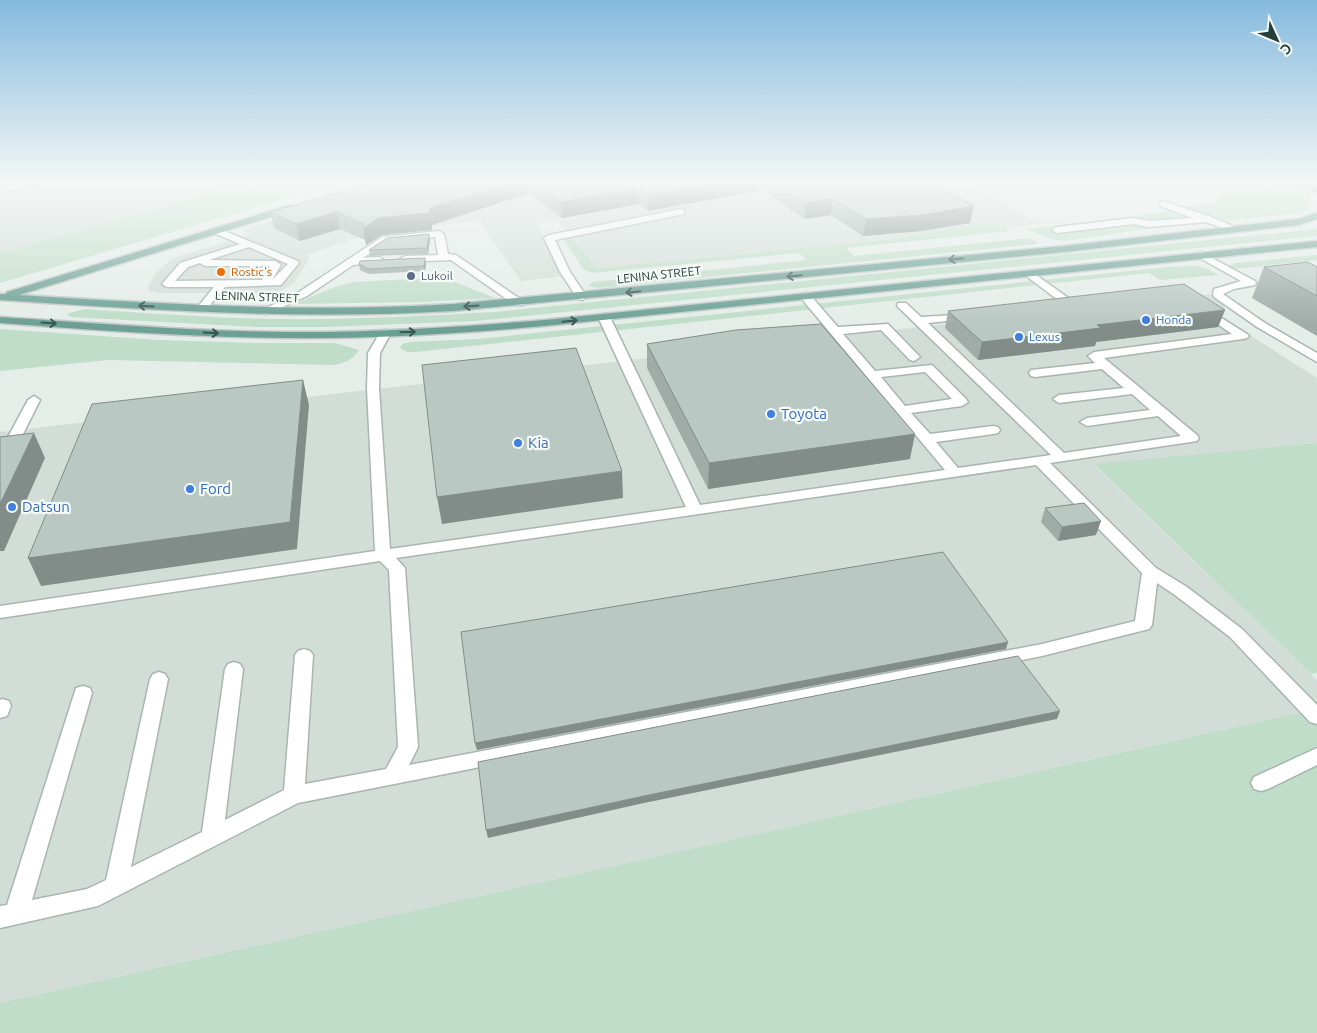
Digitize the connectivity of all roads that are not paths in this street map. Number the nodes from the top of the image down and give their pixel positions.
1 (223, 229) edge
2 (594, 229) edge
3 (1064, 229) edge
4 (1233, 229) edge
5 (1057, 230) dead end
6 (217, 231) junction
7 (249, 244) junction
8 (1317, 244) edge
9 (1201, 255) junction
10 (444, 258) junction
11 (351, 262) junction
12 (188, 263) junction
13 (1029, 272) junction
14 (265, 283) junction
15 (222, 284) junction
16 (805, 296) junction
17 (0, 297) edge
18 (582, 297) junction
19 (519, 303) junction
20 (1194, 304) edge
21 (902, 305) dead end
22 (1052, 306) edge
23 (201, 309) junction
24 (264, 311) junction
25 (977, 314) edge
26 (604, 317) junction
27 (0, 320) edge
28 (919, 321) junction
29 (835, 332) junction
30 (385, 333) junction
31 (914, 357) dead end
32 (1317, 358) edge
33 (1105, 365) junction
34 (1035, 373) dead end
35 (872, 374) junction
36 (1135, 390) junction
37 (1059, 399) dead end
38 (34, 400) dead end
39 (901, 410) junction
40 (1162, 412) junction
41 (1087, 422) dead end
42 (993, 430) dead end
43 (926, 439) junction
44 (8, 450) edge
45 (1061, 457) junction
46 (1040, 461) junction
47 (955, 472) junction
48 (695, 510) junction
49 (382, 555) junction
50 (1150, 572) junction
51 (0, 612) edge
52 (304, 655) dead end
53 (234, 669) dead end
54 (159, 680) dead end
55 (83, 693) dead end
56 (1317, 717) edge
57 (1317, 756) edge
58 (393, 776) junction
59 (1261, 783) dead end
60 (294, 795) junction
61 (212, 836) junction
62 (116, 886) junction
63 (8, 915) edge

1 - 6 main road
2 - 18 lane
3 - 5 lane
4 -> 18 main road, LENINA STREET
6 - 7 lane
6 - 17 main road
7 - 12 lane
7 - 14 lane
8 - 9 main road
9 - 13 main road
9 - 32 lane
10 - 11 lane
10 - 11 lane
10 - 19 lane
11 - 24 lane
12 - 14 lane
12 - 15 lane
13 - 16 main road
13 - 22 lane
14 - 15 lane
15 - 23 lane
16 - 26 main road
16 - 29 lane
23 -> 17 main road, LENINA STREET
18 - 19 main road, LENINA STREET
19 -> 24 main road, LENINA STREET
20 - 33 lane
21 - 28 lane
23 - 24 main road, LENINA STREET
25 - 28 lane
30 -> 26 main road
26 - 48 lane
27 -> 30 main road
28 - 45 lane
29 - 31 lane
29 - 35 lane
30 - 49 lane
33 - 34 lane
33 - 36 lane
35 - 39 lane
35 - 39 lane
36 - 37 lane
36 - 40 lane
38 - 44 lane
39 - 43 lane
40 - 41 lane
40 - 45 lane
42 - 43 lane
43 - 47 lane
45 - 46 lane
46 - 47 lane
46 - 50 lane
47 - 48 lane
48 - 49 lane
49 - 51 lane
49 - 58 lane
50 - 56 lane
50 - 58 lane
52 - 60 lane
53 - 61 lane
54 - 62 lane
55 - 63 lane
57 - 59 lane
58 - 60 lane
60 - 61 lane
61 - 62 lane
62 - 63 lane

